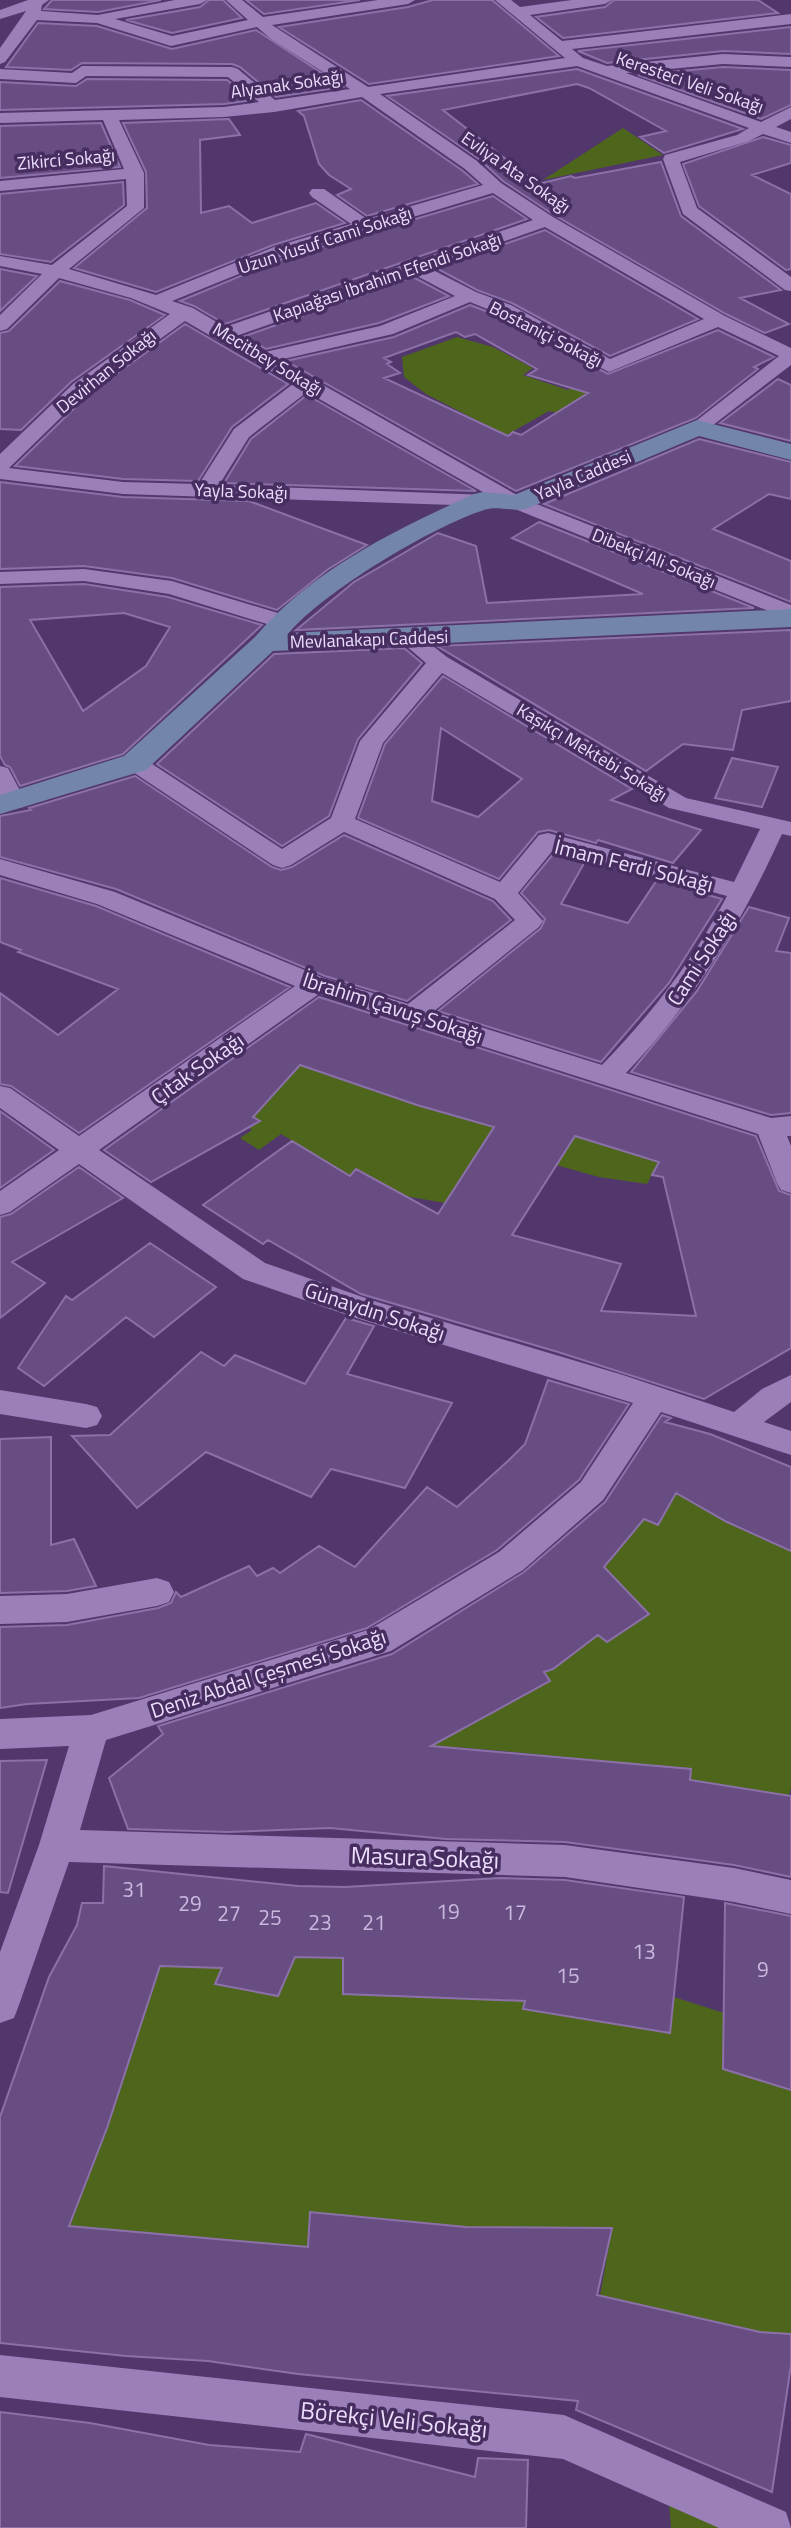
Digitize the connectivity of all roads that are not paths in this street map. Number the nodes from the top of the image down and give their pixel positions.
1 (200, 0) edge
2 (233, 0) edge
3 (408, 0) edge
4 (502, 0) edge
5 (605, 0) edge
6 (357, 4) edge
7 (37, 7) edge
8 (516, 12) junction
9 (0, 15) edge
10 (97, 19) junction
11 (791, 19) edge
12 (261, 23) junction
13 (747, 42) junction
14 (558, 46) junction
15 (0, 59) edge
16 (578, 61) junction
17 (791, 62) edge
18 (601, 71) junction
19 (0, 74) edge
20 (367, 93) junction
21 (75, 98) junction
22 (274, 107) junction
23 (791, 112) edge
24 (110, 117) junction
25 (0, 118) edge
26 (760, 127) junction
27 (791, 138) edge
28 (136, 173) junction
29 (0, 186) edge
30 (495, 187) junction
31 (318, 193) dead end
32 (547, 221) junction
33 (364, 225) junction
34 (0, 261) edge
35 (415, 268) junction
36 (57, 270) junction
37 (791, 286) edge
38 (470, 296) junction
39 (158, 301) junction
40 (186, 312) junction
41 (718, 320) junction
42 (0, 325) edge
43 (226, 333) junction
44 (791, 355) edge
45 (262, 358) junction
46 (307, 383) junction
47 (697, 428) junction
48 (791, 452) edge
49 (0, 465) edge
50 (0, 473) edge
51 (206, 490) junction
52 (483, 500) junction
53 (517, 503) junction
54 (0, 578) edge
55 (791, 615) edge
56 (274, 632) junction
57 (408, 638) junction
58 (439, 662) junction
59 (135, 763) junction
60 (0, 773) edge
61 (7, 803) edge
62 (342, 822) junction
63 (782, 828) edge
64 (0, 867) edge
65 (743, 892) junction
66 (504, 893) junction
67 (315, 984) junction
68 (412, 1014) junction
69 (608, 1075) junction
70 (0, 1095) edge
71 (780, 1127) edge
72 (79, 1151) junction
73 (791, 1183) edge
74 (0, 1205) edge
75 (791, 1387) edge
76 (653, 1398) junction
77 (0, 1402) edge
78 (86, 1416) dead end
79 (739, 1425) junction
80 (791, 1443) edge
81 (157, 1592) dead end
82 (0, 1610) edge
83 (91, 1730) junction
84 (0, 1734) edge
85 (57, 1846) junction
86 (791, 1897) edge
87 (0, 2005) edge
88 (0, 2376) edge
89 (770, 2528) edge

1 - 10 street
2 - 12 street, Evliya Ata Sokağı
3 - 6 street
4 - 8 street, Keresteci Veli Sokağı
5 - 8 street
6 - 12 street
7 - 9 street
7 - 10 street
7 - 15 street
8 - 14 street, Keresteci Veli Sokağı
10 - 12 street
11 - 13 street
12 - 20 street, Evliya Ata Sokağı
13 - 14 street
13 - 17 street
13 - 18 street
14 - 16 street, Keresteci Veli Sokağı
16 - 18 street, Keresteci Veli Sokağı
16 - 20 street, Alyanak Sokağı
18 - 26 street, Keresteci Veli Sokağı
19 - 21 street
20 - 22 street, Alyanak Sokağı
20 - 30 street, Evliya Ata Sokağı
21 - 22 street
21 - 24 street, Alyanak Sokağı
21 - 25 street, Alyanak Sokağı
22 - 24 street, Alyanak Sokağı
23 - 26 street
24 - 28 street
26 - 27 street, Keresteci Veli Sokağı
26 - 37 street
28 - 29 street, Zikirci Sokağı
28 - 36 street
30 - 32 street, Evliya Ata Sokağı
30 - 33 street, Uzun Yusuf Cami Sokağı
31 - 33 street
32 - 35 street, Kapıağası İbrahim Efendi Sokağı
32 - 41 street, Evliya Ata Sokağı
33 - 39 street, Uzun Yusuf Cami Sokağı
34 - 36 street, Meсitbey Sokağı
35 - 38 street, Bostaniçi Sokağı
35 - 43 street, Kapıağası İbrahim Efendi Sokağı
36 - 39 street, Meсitbey Sokağı
36 - 42 street
38 - 41 street, Bostaniçi Sokağı
38 - 45 street
39 - 40 street, Meсitbey Sokağı
40 - 43 street, Meсitbey Sokağı
40 - 49 street, Devirhan Sokağı
41 - 44 street, Evliya Ata Sokağı
43 - 45 street, Meсitbey Sokağı
44 - 47 street, Yayla Caddesi
45 - 46 street, Meсitbey Sokağı
46 - 51 street
46 - 53 street, Meсitbey Sokağı
47 - 48 street
47 - 53 street, Yayla Caddesi
50 - 51 street, Yayla Sokağı
51 - 52 street, Yayla Sokağı
52 - 53 street, Yayla Caddesi
52 - 56 street, Yayla Caddesi
53 - 55 street, Dibekçi Ali Sokağı
54 - 56 street
55 - 57 street, Mevlanakapı Caddesi
56 - 57 street, Mevlanakapı Caddesi
56 - 59 street, Mevlanakapı Caddesi
57 - 58 street, Kaşıkçı Mektebi Sokağı
58 - 62 street
58 - 63 street, Kaşıkçı Mektebi Sokağı
59 - 61 street, Mevlanakapı Caddesi
59 - 62 street
60 - 61 street
62 - 66 street
63 - 65 street, Cami Sokağı
64 - 67 street, İbrahim Çavuş Sokağı
65 - 66 street, İmam Ferdi Sokağı
65 - 69 street, Cami Sokağı
66 - 68 street
67 - 68 street, İbrahim Çavuş Sokağı
67 - 72 street, Çıtak Sokağı
68 - 69 street, İbrahim Çavuş Sokağı
69 - 71 street, İbrahim Çavuş Sokağı
70 - 72 street, Günaydın Sokağı
71 - 73 street
72 - 74 street, Çıtak Sokağı
72 - 76 street, Günaydın Sokağı
75 - 79 street
76 - 79 street, Günaydın Sokağı
76 - 83 street, Deniz Abdal Çeşmesi Sokağı
77 - 78 street
79 - 80 street, Günaydın Sokağı
81 - 82 street
83 - 84 street, Deniz Abdal Çeşmesi Sokağı
83 - 85 street
85 - 86 street, Masura Sokağı
85 - 87 street
88 - 89 street, Börekçi Veli Sokağı

